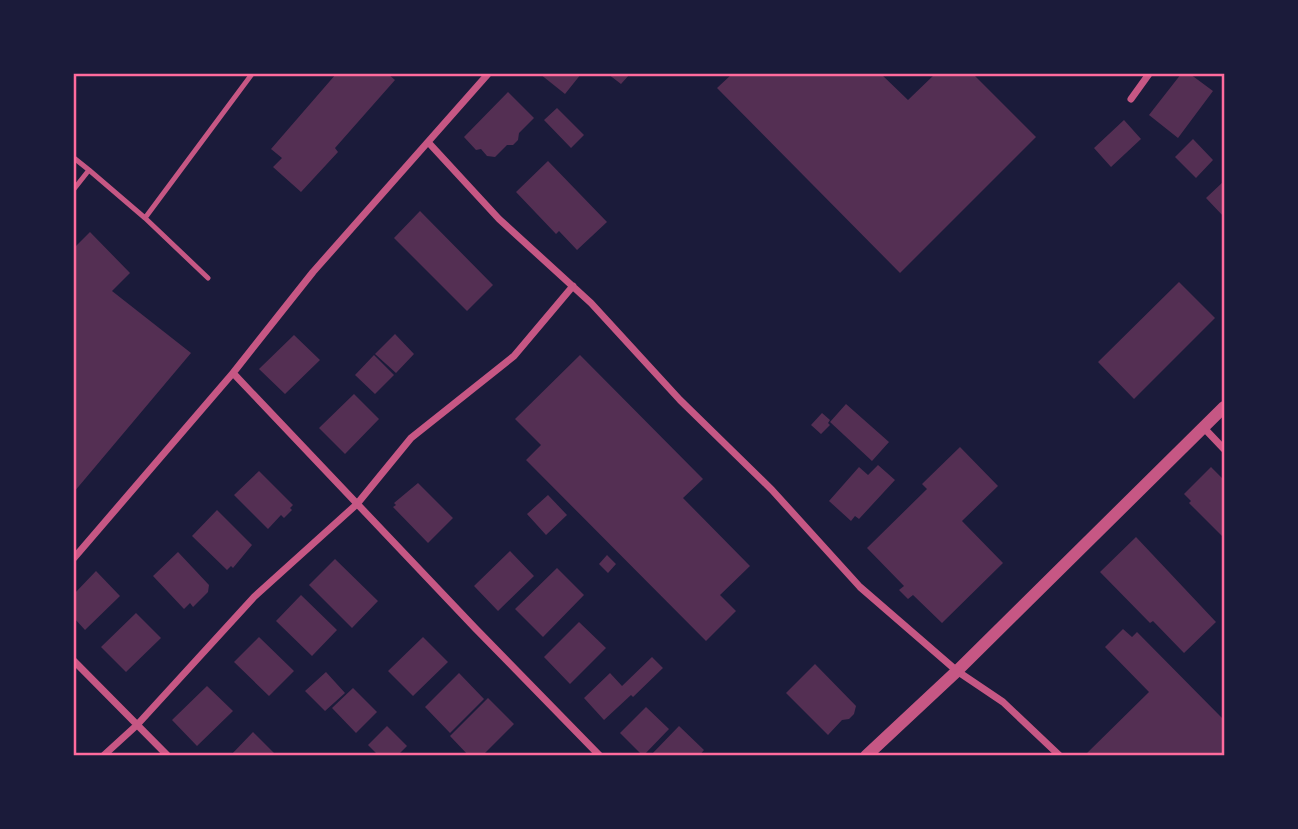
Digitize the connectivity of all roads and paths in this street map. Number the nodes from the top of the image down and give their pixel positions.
1 (252, 74) edge
2 (488, 74) edge
3 (1149, 74) edge
4 (1131, 99) dead end
5 (428, 142) junction
6 (74, 158) edge
7 (89, 170) junction
8 (74, 189) edge
9 (145, 218) junction
10 (208, 278) dead end
11 (573, 286) junction
12 (233, 373) junction
13 (1224, 407) edge
14 (1204, 428) junction
15 (1224, 449) edge
16 (358, 503) junction
17 (74, 558) edge
18 (74, 661) edge
19 (957, 671) junction
20 (137, 725) junction
21 (103, 755) edge
22 (168, 755) edge
23 (600, 755) edge
24 (866, 755) edge
25 (1060, 755) edge

1 - 9 lane
2 - 5 street
3 - 4 street
5 - 11 street
5 - 12 street
6 - 7 lane
7 - 8 lane
7 - 9 lane
9 - 10 lane
11 - 16 street
11 - 19 street
12 - 16 street
12 - 17 street
13 - 14 street
14 - 15 street
14 - 19 street
16 - 20 street
16 - 23 street
18 - 20 street
19 - 24 street
19 - 25 street
20 - 21 street
20 - 22 street

